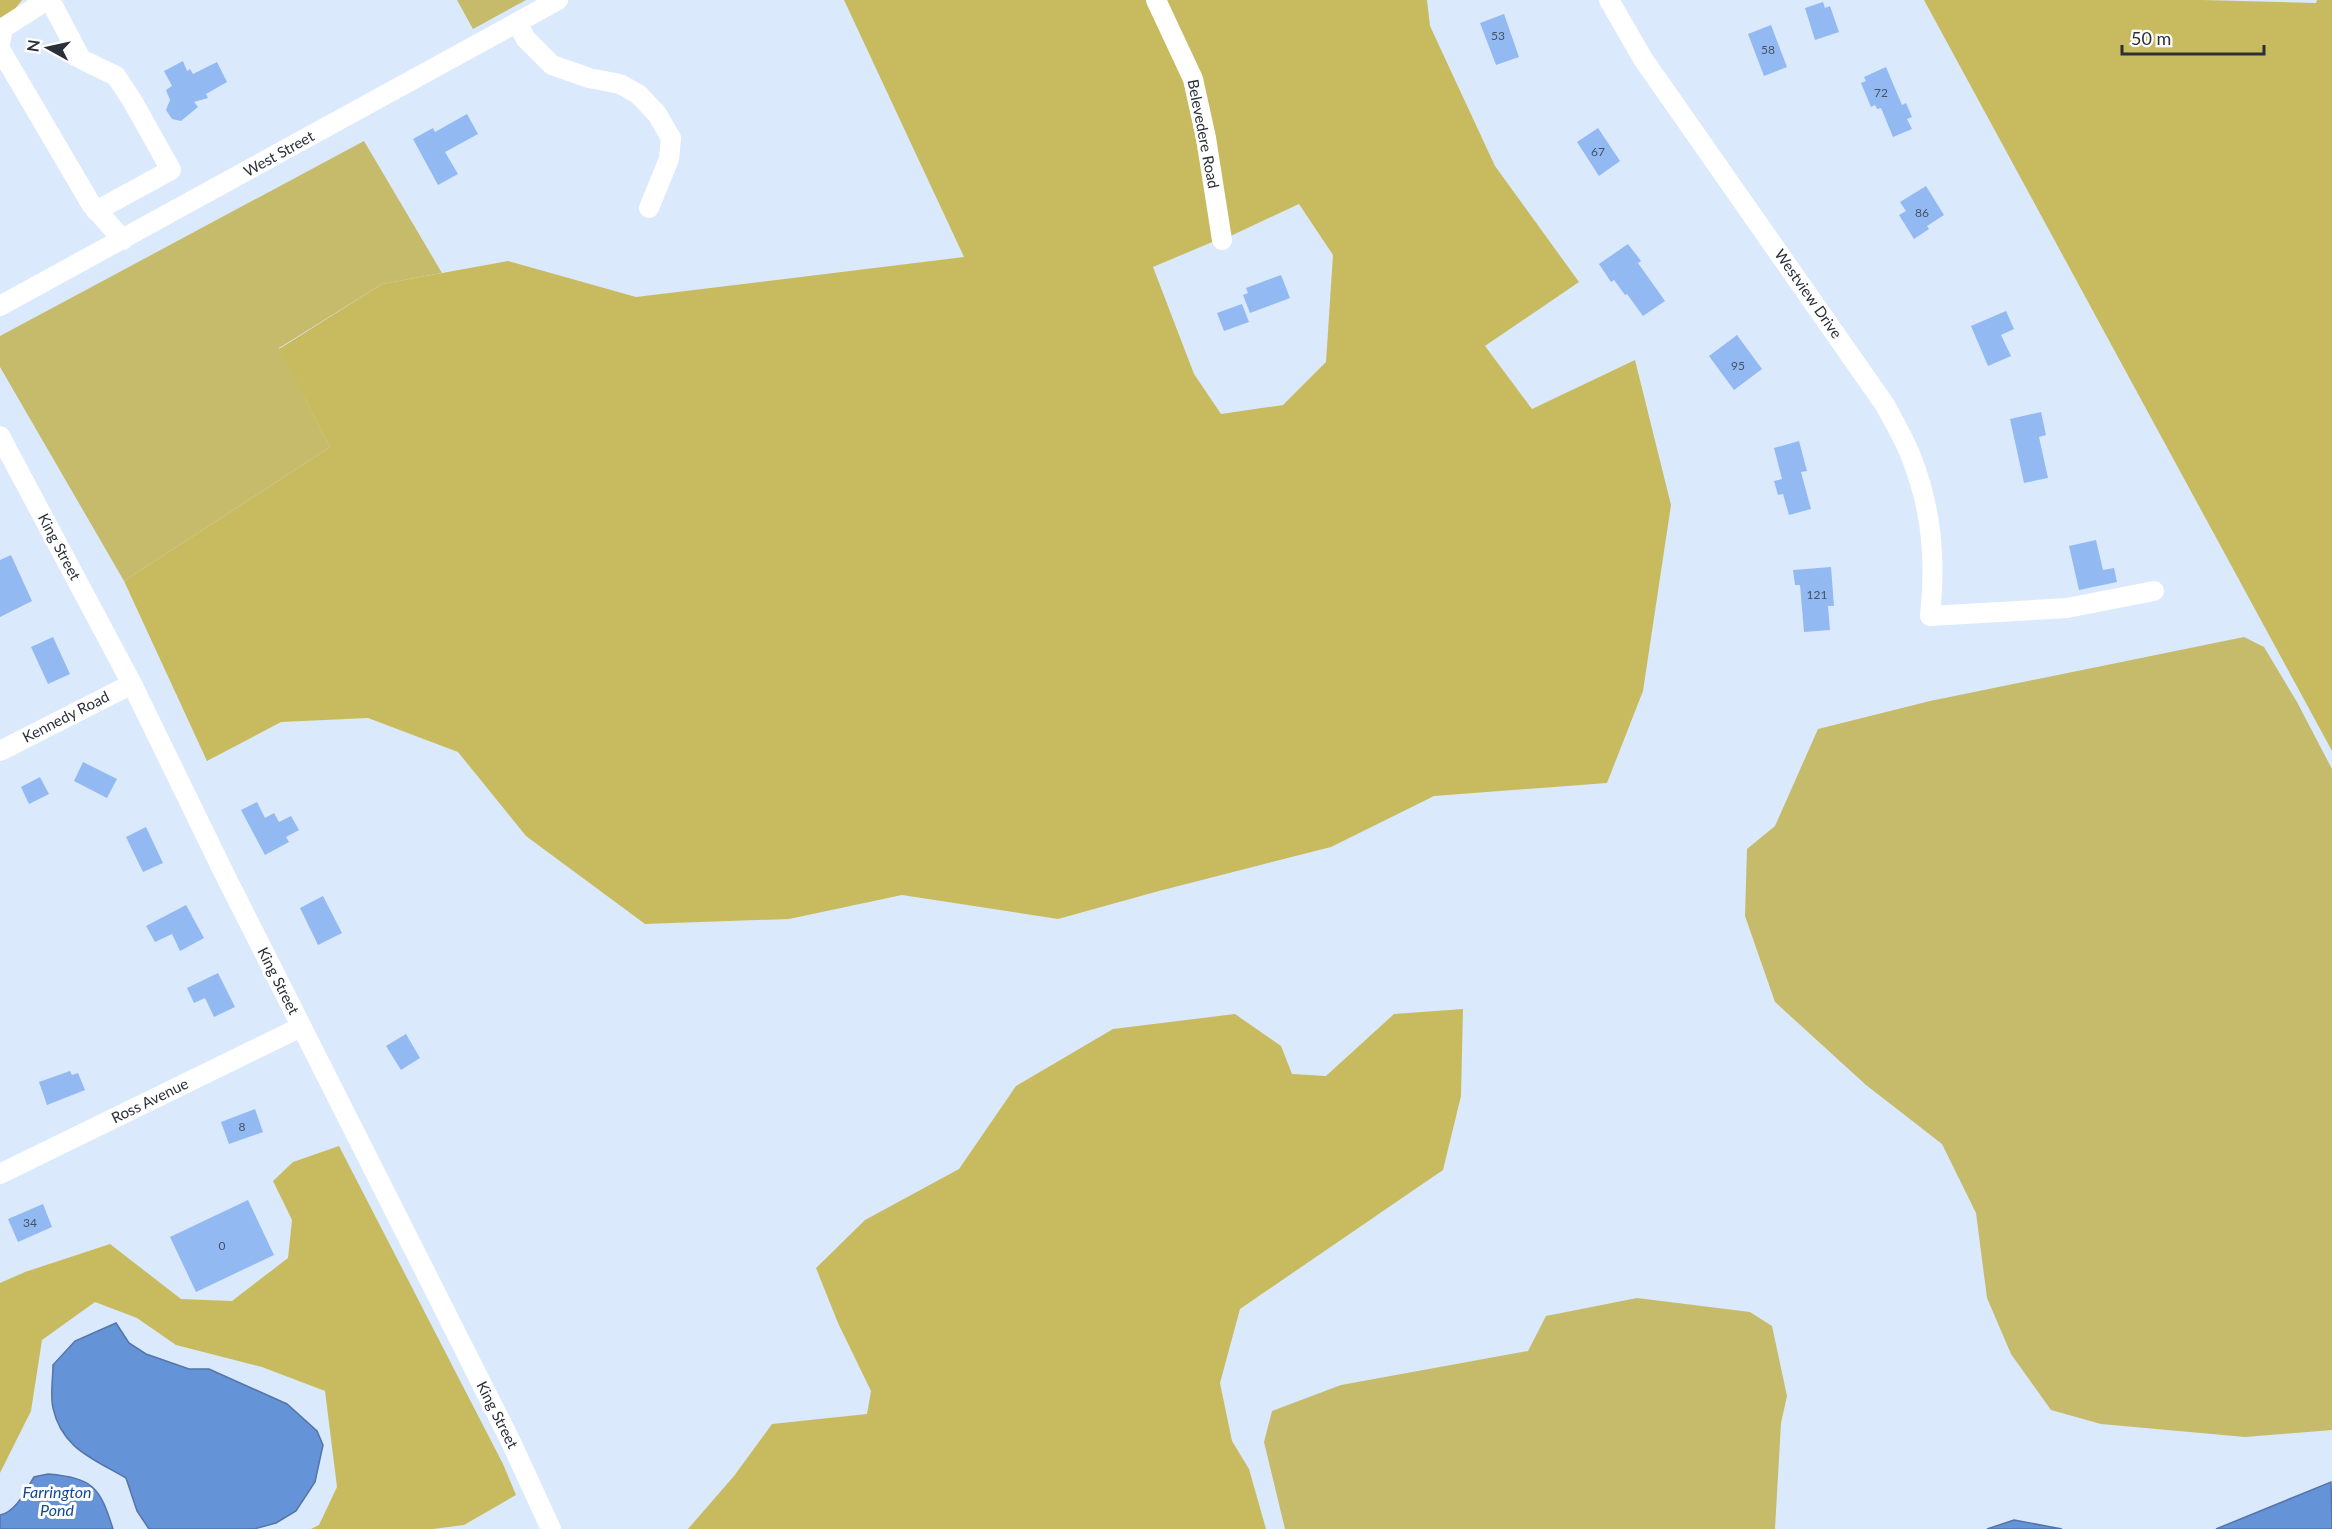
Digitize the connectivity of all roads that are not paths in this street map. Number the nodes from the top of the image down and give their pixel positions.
1 (49, 0) edge
2 (558, 0) edge
3 (1156, 0) edge
4 (1609, 0) edge
5 (517, 23) junction
6 (0, 46) edge
7 (649, 208) dead end
8 (96, 211) junction
9 (123, 240) junction
10 (1222, 240) dead end
11 (0, 306) edge
12 (0, 436) edge
13 (2154, 591) dead end
14 (132, 684) junction
15 (0, 751) edge
16 (301, 1027) junction
17 (0, 1174) edge
18 (550, 1529) edge

1 - 6 street
1 - 8 street
2 - 5 street, West Street
3 - 10 street, Belevedere Road
4 - 13 street, Westview Drive
5 - 7 street
5 - 9 street, West Street
6 - 8 street
8 - 9 street
9 - 11 street, West Street
12 - 14 street, King Street
14 - 15 street, Kennedy Road
14 - 16 street, King Street
16 - 17 street, Ross Avenue
16 - 18 street, King Street

